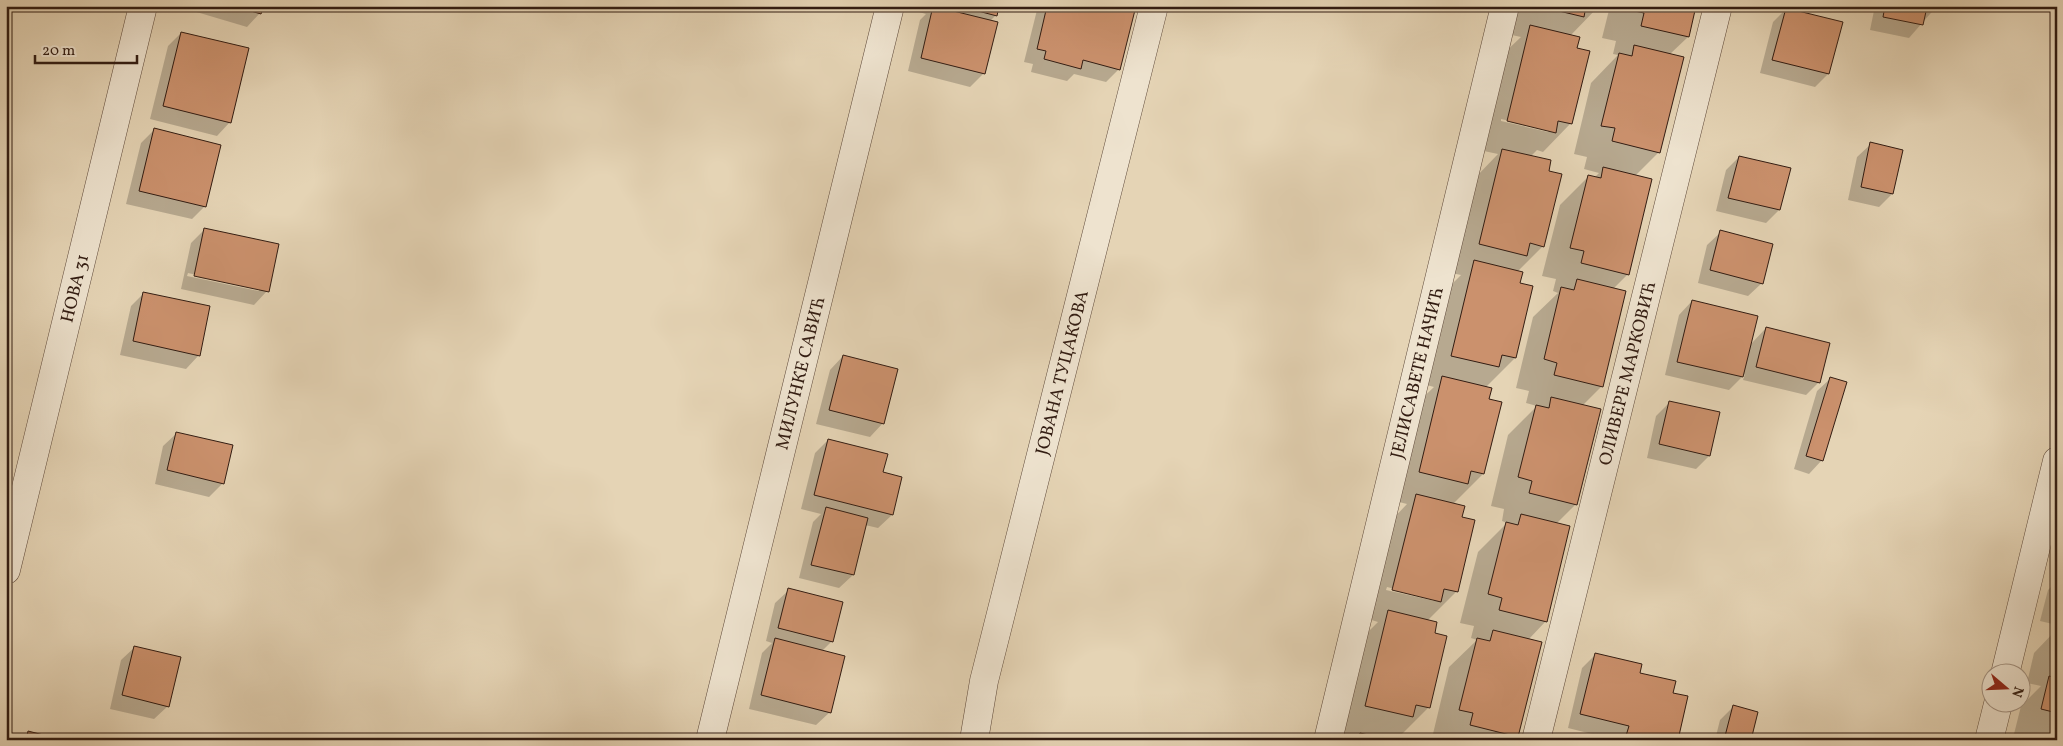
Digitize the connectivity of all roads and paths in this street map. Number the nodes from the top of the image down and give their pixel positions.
1 (143, 6) edge
2 (890, 6) edge
3 (1154, 6) edge
4 (1505, 6) edge
5 (1718, 6) edge
6 (2057, 461) edge
7 (6, 570) edge
8 (2007, 664) edge
9 (1996, 714) edge
10 (710, 740) edge
11 (974, 740) edge
12 (1328, 740) edge
13 (1536, 740) edge
14 (1989, 740) edge

1 - 7 street, НОВА 31
2 - 10 street, МИЛУНКЕ САВИЋ
3 - 11 street, ЈОВАНА ТУЦАКОВА
4 - 12 street, ЈЕЛИСАВЕТЕ НАЧИЋ
5 - 13 street, ОЛИВЕРЕ МАРКОВИЋ
6 - 8 street
9 - 14 street

